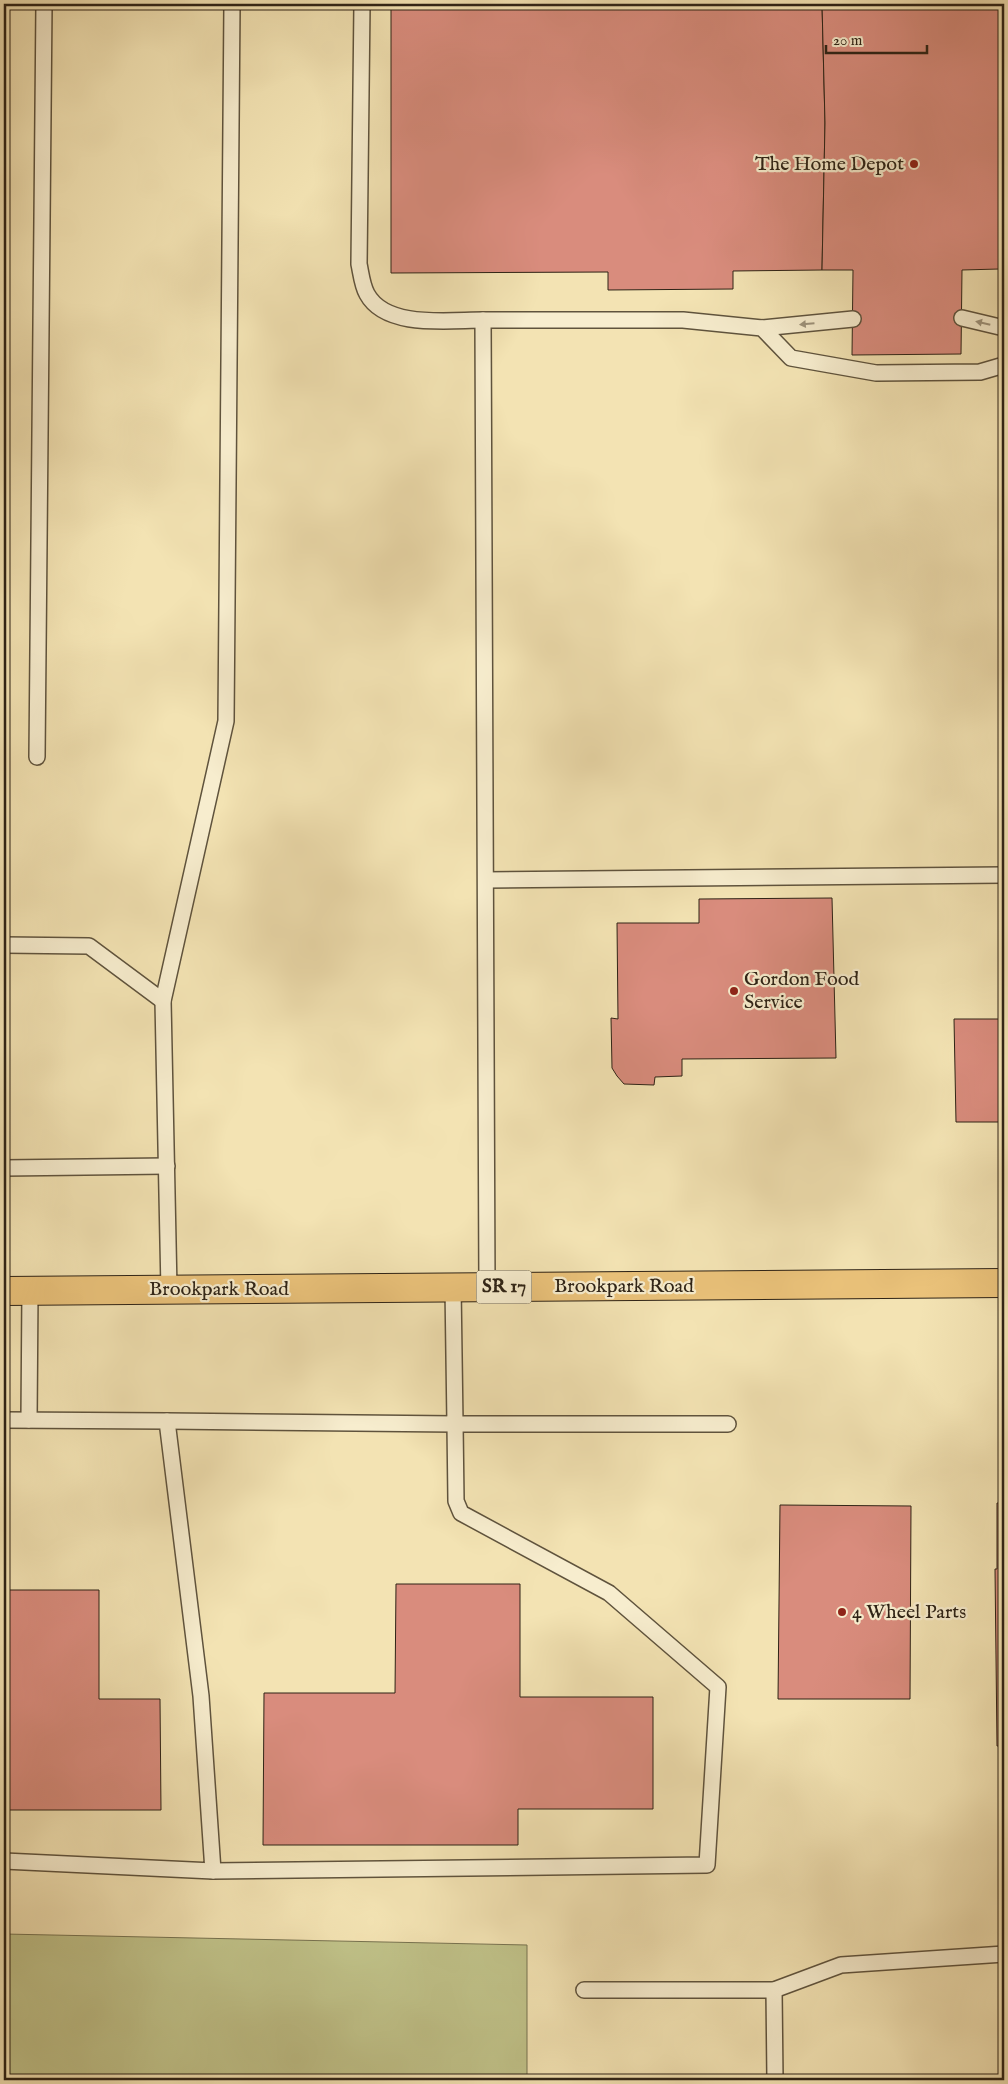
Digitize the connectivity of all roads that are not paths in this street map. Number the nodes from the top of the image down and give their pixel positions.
1 (44, 4) edge
2 (232, 4) edge
3 (362, 4) edge
4 (962, 318) dead end
5 (852, 319) dead end
6 (483, 320) junction
7 (762, 328) junction
8 (1004, 328) edge
9 (1004, 365) edge
10 (37, 757) dead end
11 (1004, 875) edge
12 (486, 880) junction
13 (4, 945) edge
14 (163, 1001) junction
15 (167, 1166) junction
16 (4, 1168) edge
17 (1004, 1283) edge
18 (454, 1287) junction
19 (487, 1287) junction
20 (169, 1290) junction
21 (17, 1291) edge
22 (4, 1420) edge
23 (28, 1420) junction
24 (167, 1421) junction
25 (455, 1424) junction
26 (728, 1424) dead end
27 (4, 1861) edge
28 (213, 1871) junction
29 (1004, 1954) edge
30 (584, 1990) dead end
31 (774, 1990) junction
32 (775, 2080) edge

1 - 10 lane
2 - 14 lane
3 - 6 lane
8 -> 4 lane
5 -> 7 lane
6 - 7 lane
6 - 12 lane
7 - 9 lane
11 - 12 lane
12 - 19 lane
13 - 14 lane
14 - 15 lane
15 - 16 lane
15 - 20 lane
17 - 19 main road, Brookpark Road / SR 17
18 - 19 main road, Brookpark Road / SR 17
18 - 20 main road, Brookpark Road / SR 17
18 - 25 lane
20 - 21 main road, Brookpark Road / SR 17
21 - 23 lane
22 - 23 lane
23 - 24 lane
24 - 25 lane
24 - 28 lane
25 - 26 lane
25 - 28 lane
27 - 28 lane
29 - 31 lane
30 - 31 lane
31 - 32 lane

